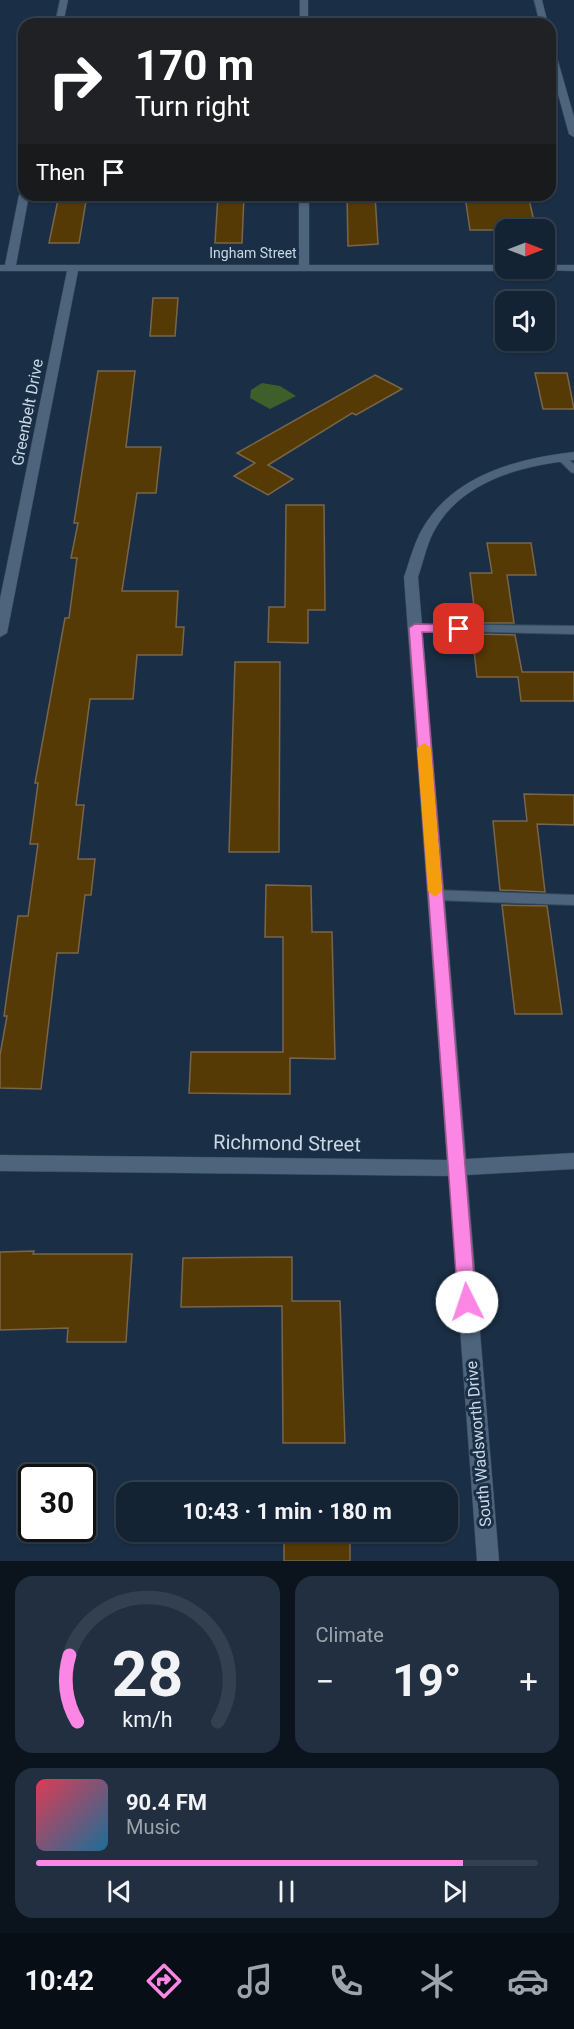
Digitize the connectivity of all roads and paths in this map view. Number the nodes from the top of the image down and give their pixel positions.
1 (64, 0) edge
2 (304, 0) edge
3 (538, 0) edge
4 (60, 18) edge
5 (304, 18) edge
6 (542, 18) edge
7 (556, 69) edge
8 (574, 134) edge
9 (22, 201) edge
10 (304, 201) edge
11 (5, 268) edge
12 (73, 268) junction
13 (304, 268) junction
14 (495, 268) edge
15 (555, 268) edge
16 (574, 268) edge
17 (568, 457) edge
18 (574, 470) edge
19 (415, 628) junction
20 (574, 630) edge
21 (0, 633) edge
22 (435, 895) junction
23 (574, 900) edge
24 (574, 1161) edge
25 (0, 1162) edge
26 (456, 1168) junction
27 (488, 1561) edge

1 - 4 street
2 - 5 street
3 - 6 street
7 - 8 street
9 - 11 street
10 - 13 street
11 - 12 street, Ingham Street
12 - 13 street, Ingham Street
12 - 21 street, Greenbelt Drive
13 - 14 street, Ingham Street
15 - 16 street
17 - 18 lane
17 - 19 street, South Wadsworth Drive
19 - 20 lane
19 - 22 street, South Wadsworth Drive
22 - 23 lane
22 - 26 street, South Wadsworth Drive
24 - 26 street, Richmond Street
25 - 26 street, Richmond Street
26 - 27 street, South Wadsworth Drive

